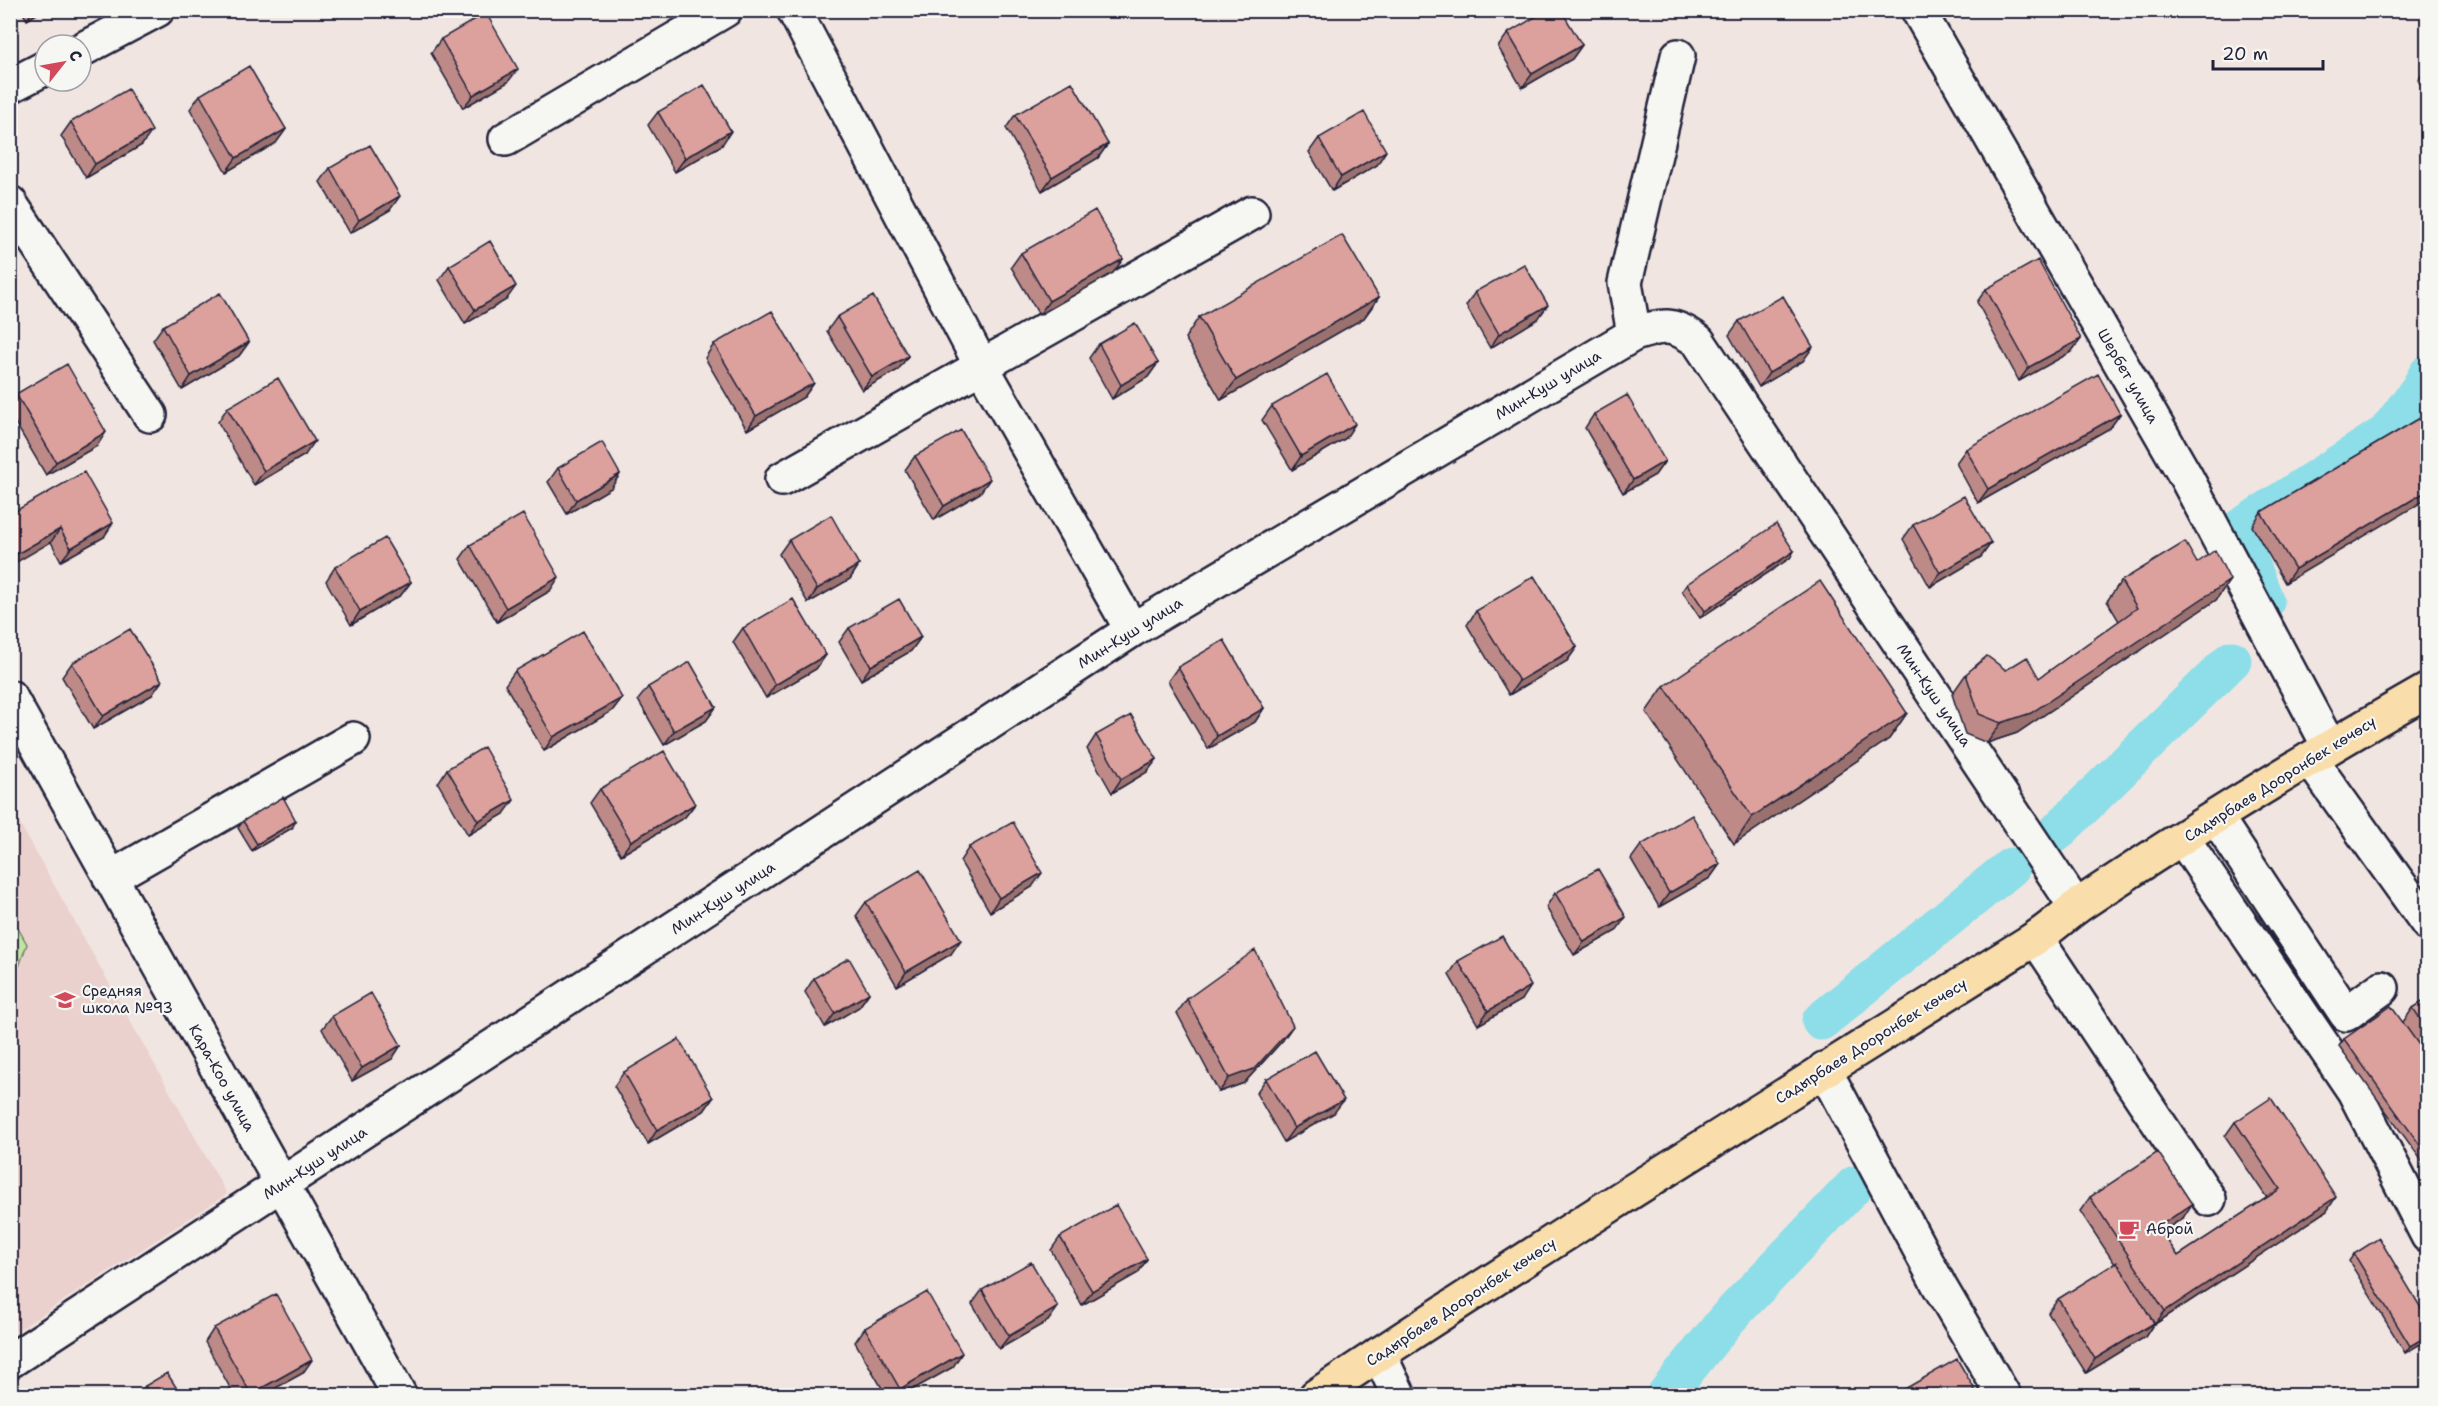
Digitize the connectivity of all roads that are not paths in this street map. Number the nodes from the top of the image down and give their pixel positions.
1 (157, 10) edge
2 (725, 10) edge
3 (794, 10) edge
4 (1918, 10) edge
5 (93, 44) edge
6 (1678, 56) dead end
7 (33, 74) edge
8 (10, 86) edge
9 (506, 139) dead end
10 (10, 202) edge
11 (1252, 213) dead end
12 (1634, 334) junction
13 (982, 367) junction
14 (150, 415) dead end
15 (782, 479) dead end
16 (1132, 630) junction
17 (2427, 690) edge
18 (10, 697) edge
19 (353, 739) dead end
20 (2319, 753) junction
21 (2216, 817) junction
22 (2183, 839) junction
23 (110, 878) junction
24 (2076, 907) junction
25 (2427, 924) edge
26 (2036, 938) junction
27 (2382, 988) dead end
28 (1824, 1069) junction
29 (282, 1185) junction
30 (2209, 1199) dead end
31 (2427, 1236) edge
32 (1379, 1354) junction
33 (10, 1361) edge
34 (400, 1395) edge
35 (1316, 1395) edge
36 (1400, 1395) edge
37 (2004, 1395) edge

1 - 5 street
2 - 9 street
3 - 13 street
4 - 20 street, Шербет улица
6 - 12 street
7 - 8 street
10 - 14 street
11 - 13 street
12 - 16 street, Мин-Куш улица
12 - 24 street, Мин-Куш улица
13 - 15 street
13 - 16 street
16 - 29 street, Мин-Куш улица
17 - 20 main road, Садырбаев Дооронбек көчөсү
18 - 23 street, Кара-Коо улица
19 - 23 street
20 - 21 main road, Садырбаев Дооронбек көчөсү
20 - 25 street, Шербет улица
21 - 22 main road, Садырбаев Дооронбек көчөсү
21 - 27 street
22 - 24 main road, Садырбаев Дооронбек көчөсү
22 - 31 street
23 - 29 street, Кара-Коо улица
24 - 26 main road, Садырбаев Дооронбек көчөсү
26 - 28 main road, Садырбаев Дооронбек көчөсү
26 - 30 street
28 - 32 main road, Садырбаев Дооронбек көчөсү
28 - 37 street
29 - 33 street, Мин-Куш улица
29 - 34 street, Кара-Коо улица
32 - 35 main road, Садырбаев Дооронбек көчөсү
32 - 36 street

